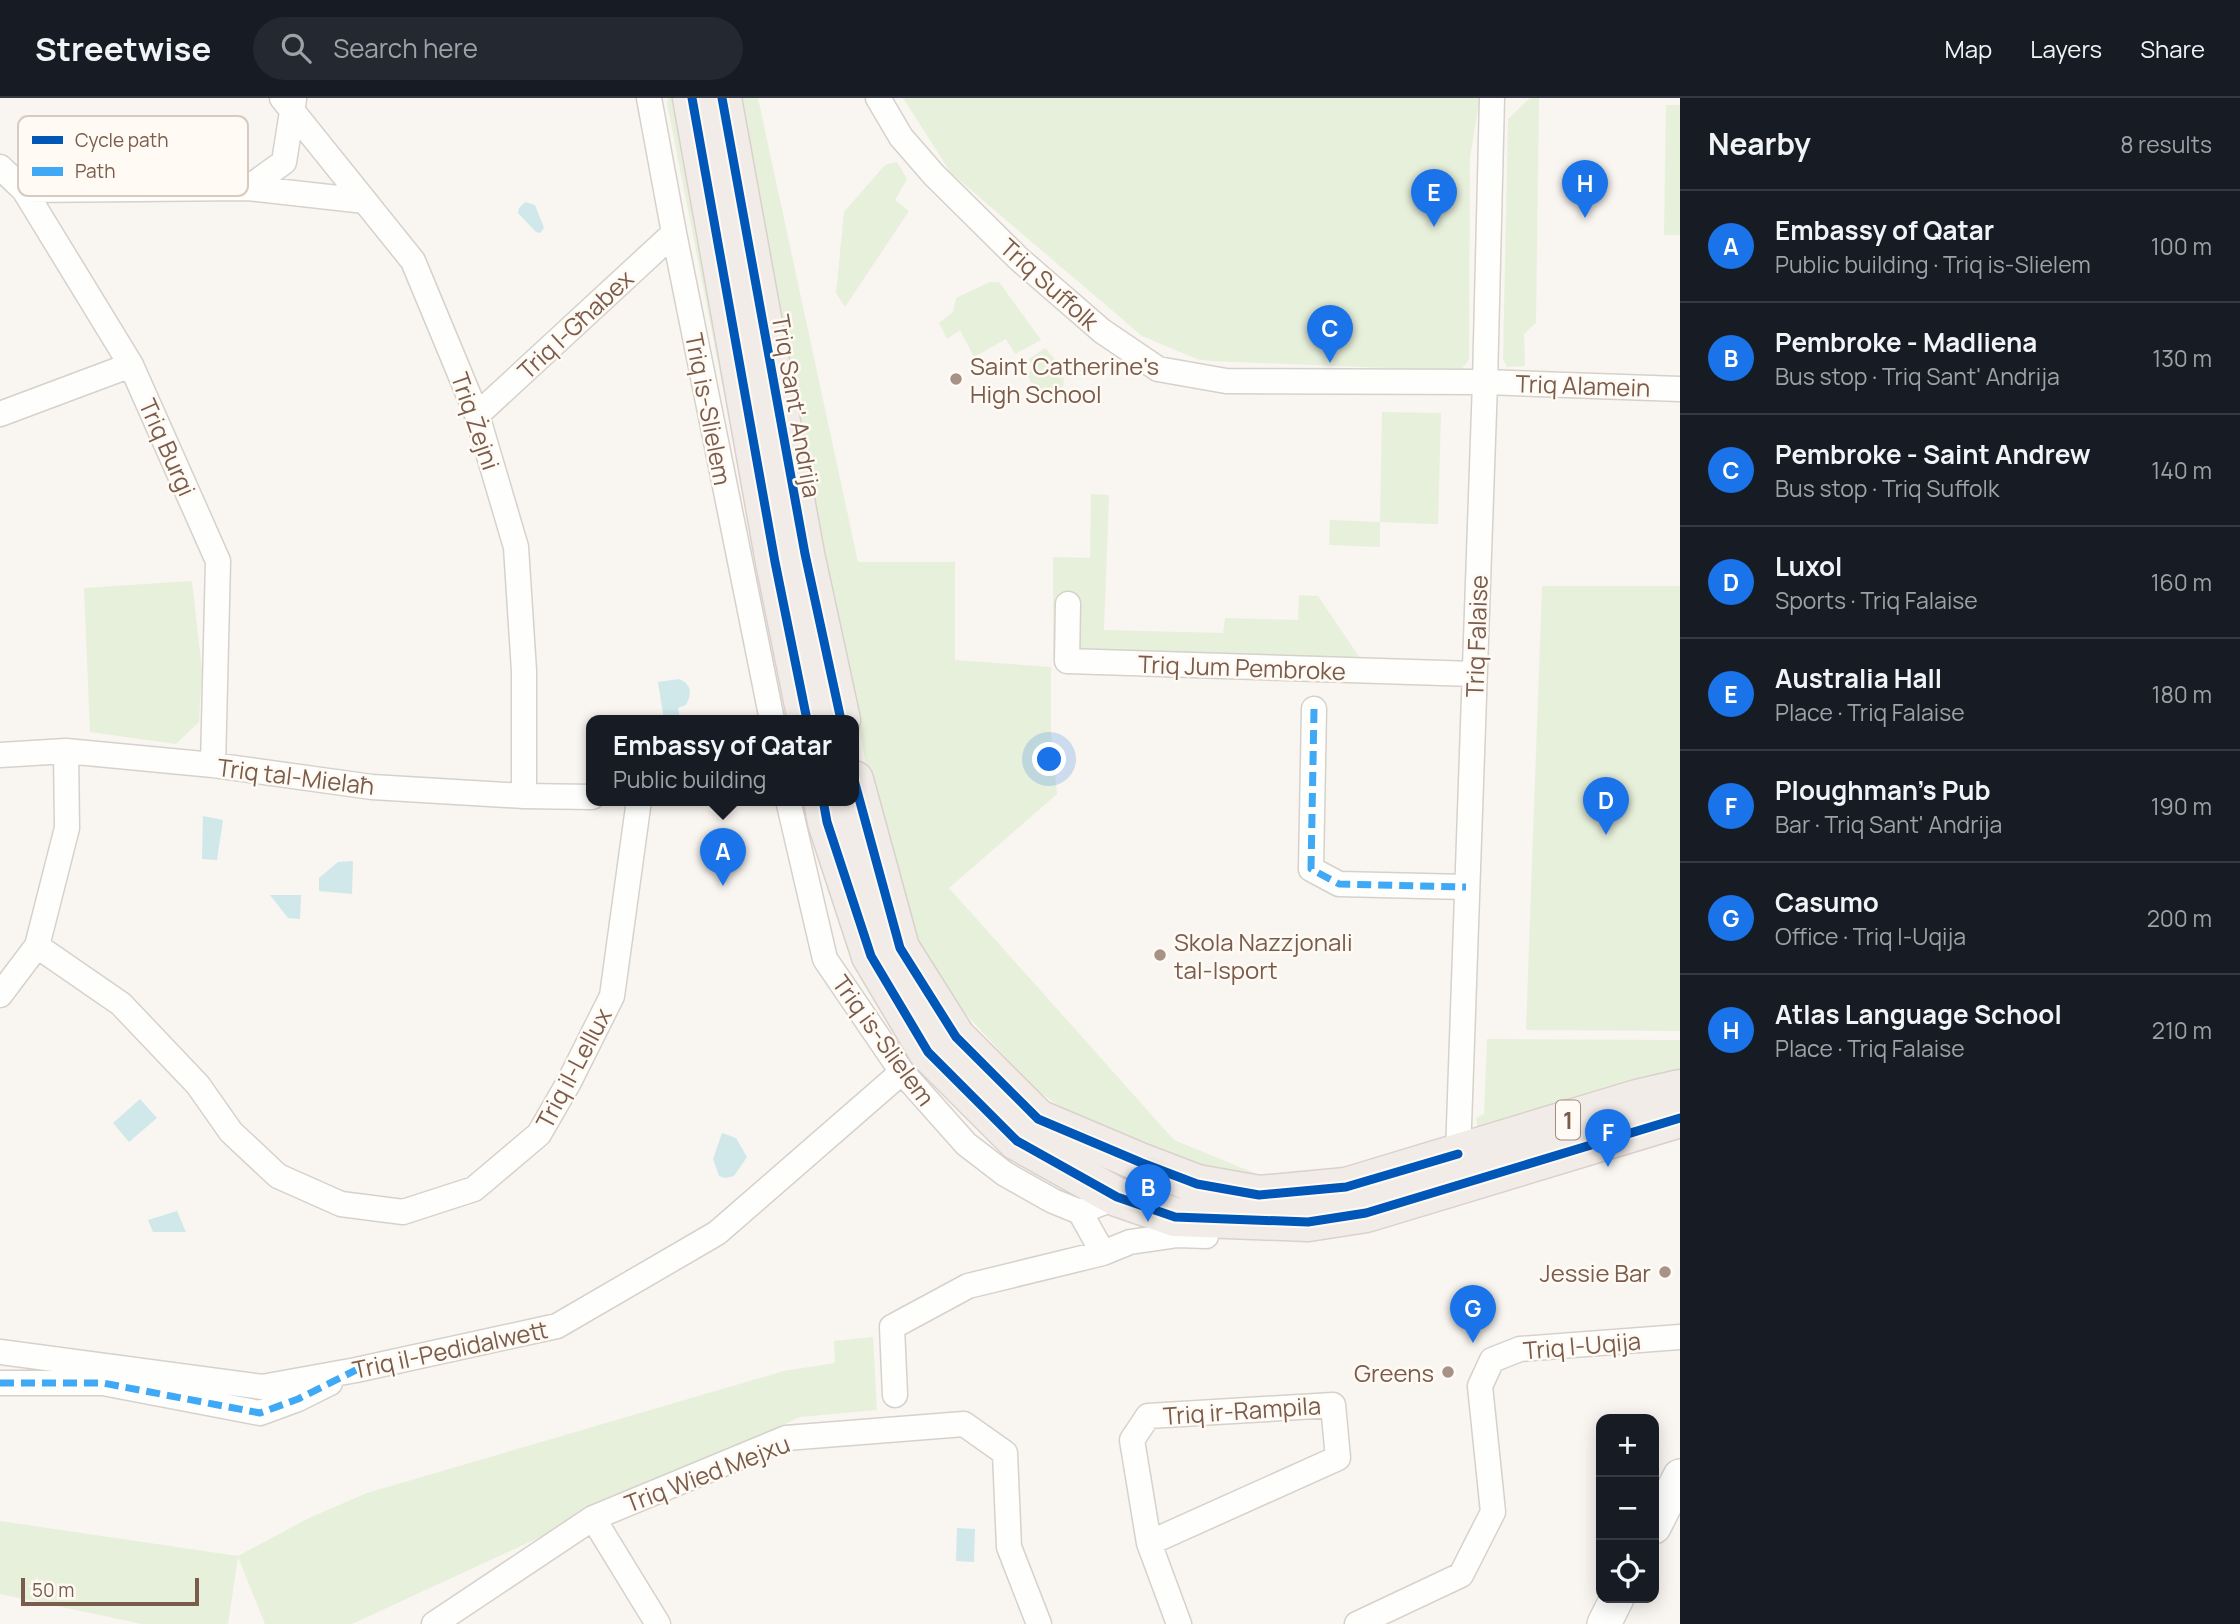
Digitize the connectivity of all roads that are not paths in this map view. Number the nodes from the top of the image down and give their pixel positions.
1 (649, 98) edge
2 (692, 98) edge
3 (722, 98) edge
4 (878, 98) edge
5 (1510, 98) edge
6 (289, 102) edge
7 (1492, 108) edge
8 (0, 167) edge
9 (18, 184) edge
10 (248, 188) joint
11 (28, 196) edge
12 (365, 201) junction
13 (674, 233) junction
14 (131, 365) junction
15 (1485, 382) junction
16 (1680, 389) edge
17 (0, 414) edge
18 (477, 415) junction
19 (1068, 604) dead end
20 (1474, 674) junction
21 (1314, 709) dead end
22 (771, 715) edge
23 (806, 715) edge
24 (840, 715) edge
25 (66, 751) junction
26 (0, 755) edge
27 (213, 765) junction
28 (524, 796) junction
29 (586, 797) edge
30 (859, 802) edge
31 (638, 806) edge
32 (789, 806) edge
33 (823, 806) edge
34 (1466, 887) junction
35 (37, 946) junction
36 (0, 995) edge
37 (902, 1072) junction
38 (1680, 1089) edge
39 (1680, 1118) edge
40 (1458, 1154) junction
41 (1117, 1198) junction
42 (1080, 1212) junction
43 (1308, 1222) junction
44 (1103, 1253) junction
45 (1680, 1337) edge
46 (0, 1352) edge
47 (356, 1370) junction
48 (0, 1382) edge
49 (895, 1395) dead end
50 (1680, 1476) edge
51 (1659, 1517) edge
52 (593, 1518) junction
53 (1149, 1543) junction
54 (1614, 1603) edge
55 (434, 1624) edge
56 (658, 1624) edge
57 (1039, 1624) edge
58 (1179, 1624) edge
59 (1357, 1624) edge
60 (1604, 1624) edge

1 - 13 street, Triq is-Slielem
2 - 23 highway, Triq Sant' Andrija
3 - 24 highway, Triq Sant' Andrija
4 - 15 street, Triq Suffolk
5 - 7 street
6 - 10 street
6 - 12 street, Triq Żejni
7 - 15 street, Triq Falaise
8 - 9 street, Triq Burgi
10 - 12 street
11 - 14 street, Triq Burgi
12 - 18 street, Triq Żejni
13 - 18 street, Triq l-Għabex
13 - 22 street, Triq is-Slielem
14 - 17 street
14 - 27 street, Triq Burgi
15 - 16 street, Triq Alamein
15 - 20 street, Triq Falaise
18 - 28 street, Triq Żejni
19 - 20 street, Triq Jum Pembroke
20 - 34 street, Triq Falaise
21 - 34 street
25 - 26 street, Triq tal-Mielaħ
25 - 27 street, Triq tal-Mielaħ
25 - 35 street
27 - 28 street, Triq tal-Mielaħ
28 - 29 street, Triq tal-Mielaħ
30 - 40 highway, 1
31 - 35 street, Triq il-Lellux
32 - 37 street, Triq is-Slielem
33 - 41 highway, 1
34 - 40 street, Triq Falaise
35 - 36 street
37 - 42 street, Triq is-Slielem
37 - 47 street, Triq il-Pedidalwett
38 - 40 highway, 1
39 - 43 highway, 1
41 - 42 street
41 - 43 highway, 1
42 - 44 street
43 - 44 street
44 - 49 street
45 - 59 street, Triq l-Uqija
46 - 47 street, Triq il-Pedidalwett
47 - 48 street
50 - 51 main road
52 - 55 street, Triq Wied Mejxu
52 - 56 street
52 - 57 street, Triq Wied Mejxu
53 - 53 street, Triq ir-Rampila
53 - 58 street, Triq ir-Rampila
54 - 60 main road

